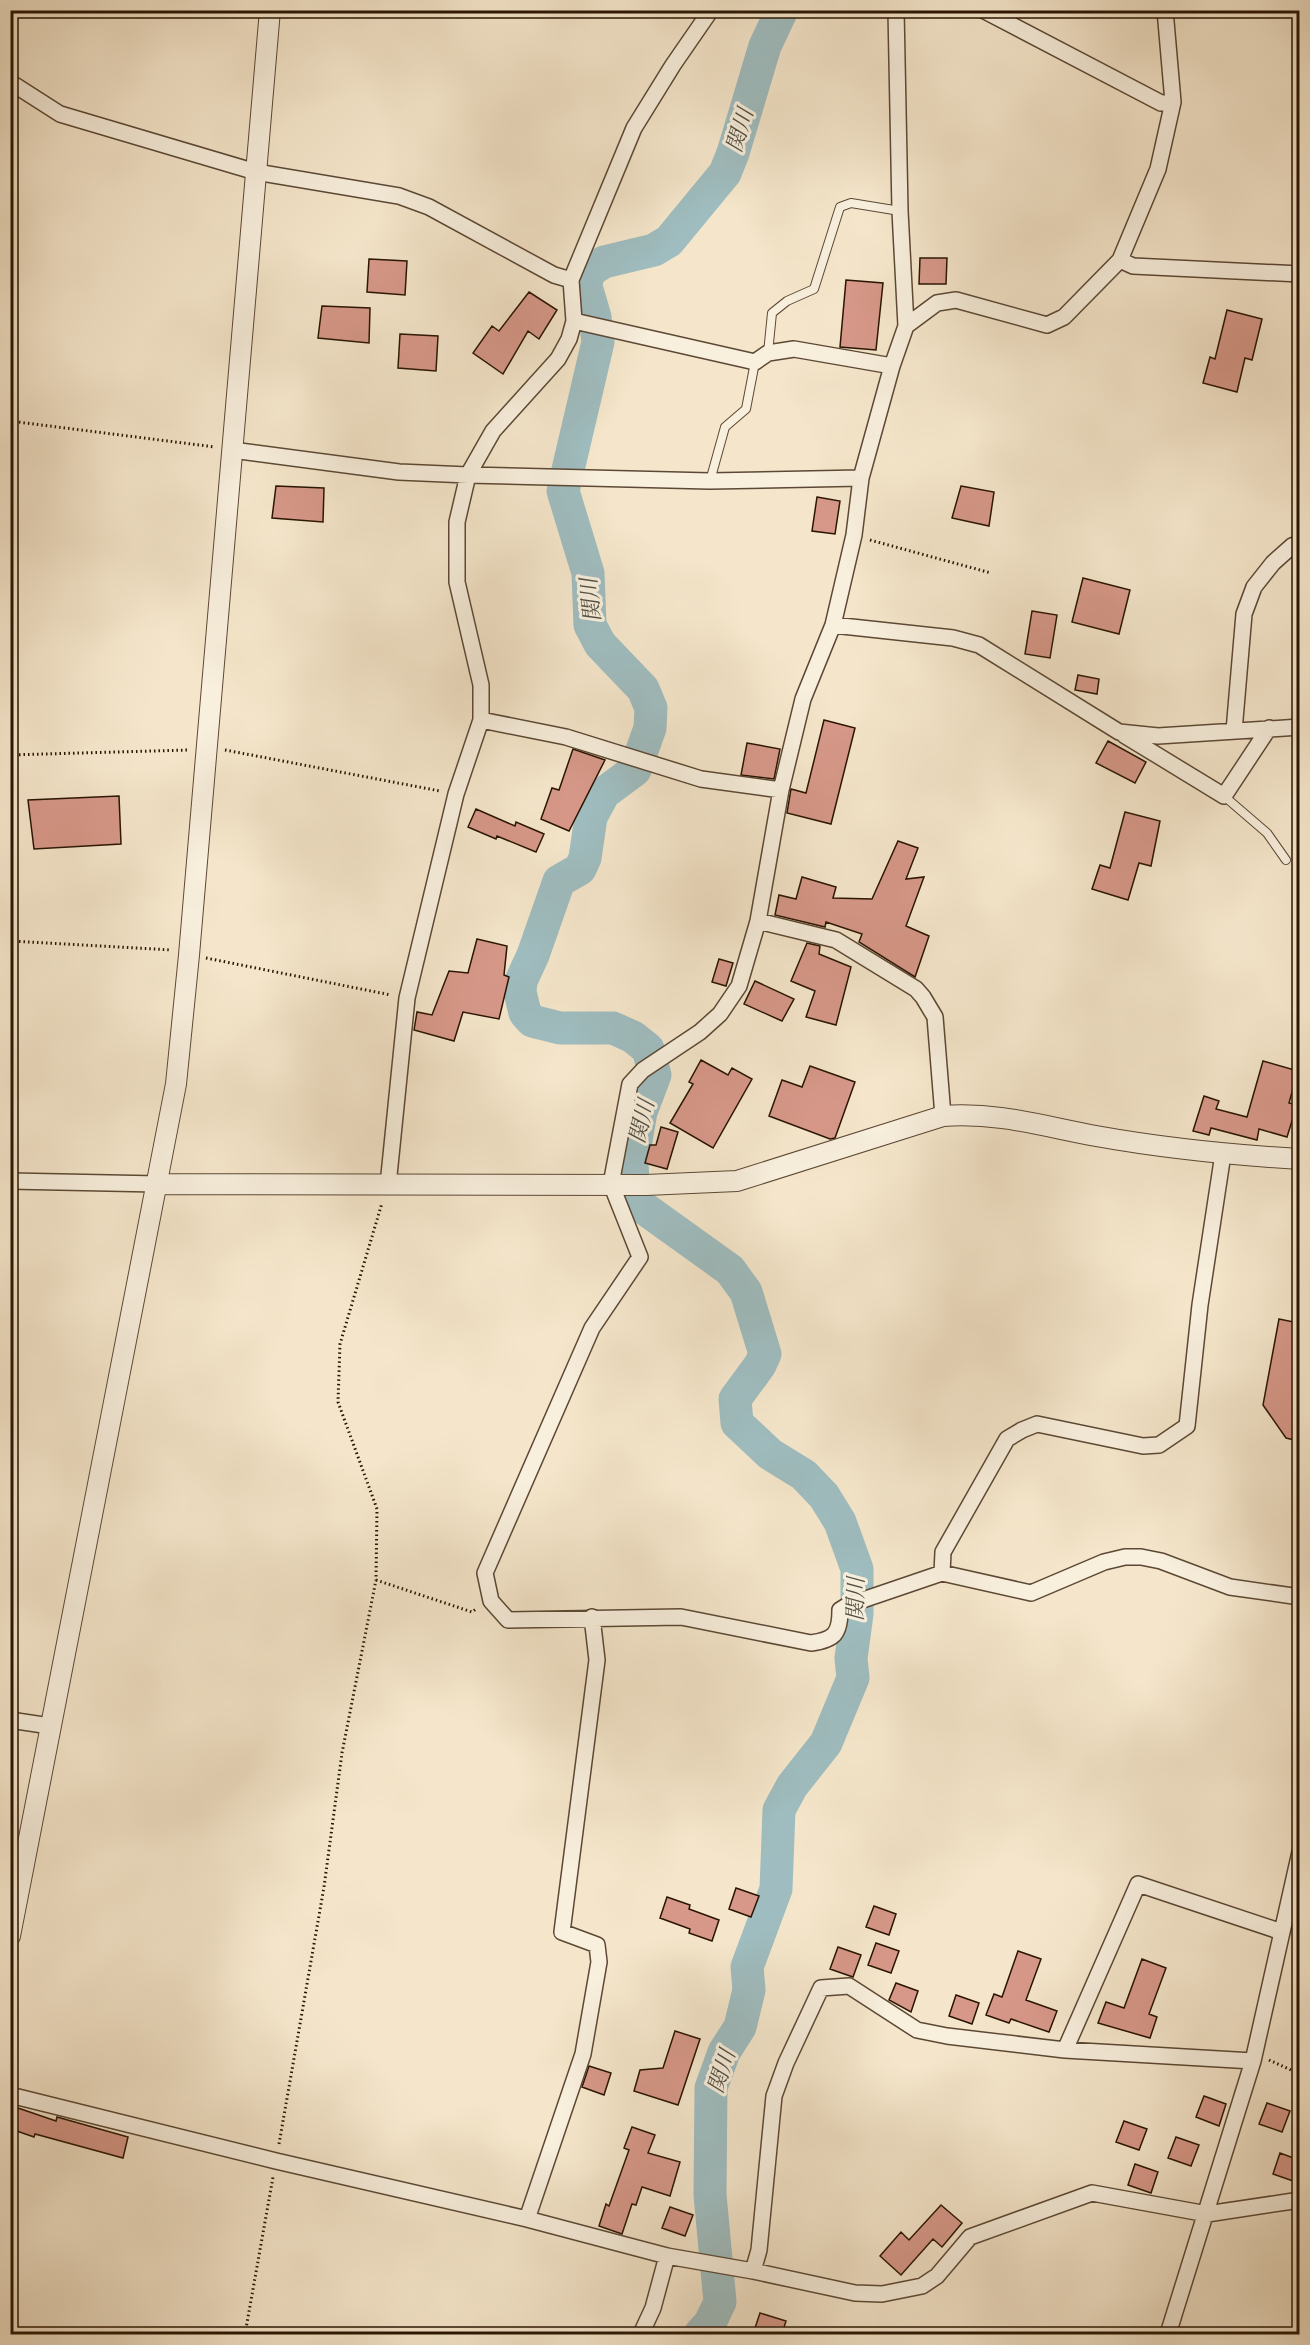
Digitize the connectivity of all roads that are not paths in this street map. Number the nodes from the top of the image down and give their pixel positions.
1 (270, 10) edge
2 (711, 10) edge
3 (896, 10) edge
4 (983, 10) edge
5 (1165, 10) edge
6 (10, 82) edge
7 (1173, 102) junction
8 (256, 172) junction
9 (900, 211) junction
10 (1120, 260) junction
11 (1299, 274) edge
12 (571, 280) junction
13 (573, 321) junction
14 (906, 326) junction
15 (768, 352) junction
16 (755, 362) junction
17 (892, 366) junction
18 (232, 450) junction
19 (468, 476) junction
20 (861, 478) junction
21 (710, 481) junction
22 (1299, 543) edge
23 (833, 625) junction
24 (481, 720) junction
25 (1269, 728) junction
26 (1299, 728) edge
27 (1234, 731) junction
28 (1119, 732) junction
29 (781, 790) junction
30 (1224, 796) junction
31 (1286, 860) dead end
32 (758, 921) junction
33 (943, 1116) junction
34 (1223, 1154) junction
35 (1299, 1159) edge
36 (10, 1181) edge
37 (158, 1184) junction
38 (617, 1184) junction
39 (388, 1185) junction
40 (942, 1573) junction
41 (1299, 1598) edge
42 (592, 1617) junction
43 (10, 1720) edge
44 (50, 1726) junction
45 (1299, 1852) edge
46 (1282, 1932) junction
47 (10, 1936) edge
48 (1065, 2050) junction
49 (1253, 2061) junction
50 (10, 2095) edge
51 (1299, 2200) edge
52 (1207, 2214) junction
53 (527, 2219) junction
54 (667, 2256) junction
55 (753, 2271) junction
56 (641, 2334) edge
57 (1168, 2334) edge

1 - 8 street
2 - 12 street
3 - 9 street
4 - 7 street
5 - 7 street
6 - 8 street
7 - 10 street
8 - 12 street
8 - 18 street
9 - 14 street
9 - 15 lane
10 - 11 street
10 - 14 street
12 - 13 street
13 - 16 street
13 - 19 street
14 - 17 street
15 - 16 street
15 - 17 street
16 - 21 lane
17 - 20 street
18 - 19 street
18 - 37 street
19 - 21 street
19 - 24 street
20 - 21 street
20 - 23 street
22 - 27 street
23 - 28 street
23 - 29 street
24 - 29 street
24 - 39 street
25 - 26 street
25 - 27 street
25 - 30 street
27 - 28 street
28 - 30 street
29 - 32 street
30 - 31 lane
32 - 33 street
32 - 38 street
33 - 34 street
33 - 38 street
34 - 35 street
34 - 40 street
36 - 37 street
37 - 39 street
37 - 44 street
38 - 39 street
38 - 42 street
40 - 41 street
40 - 42 street
42 - 53 street
43 - 44 street
44 - 47 street
45 - 46 street
46 - 48 street
46 - 49 street
48 - 49 street
48 - 55 street
49 - 52 street
50 - 53 street
51 - 52 street
52 - 55 street
52 - 57 street
53 - 54 street
54 - 55 street
54 - 56 street

